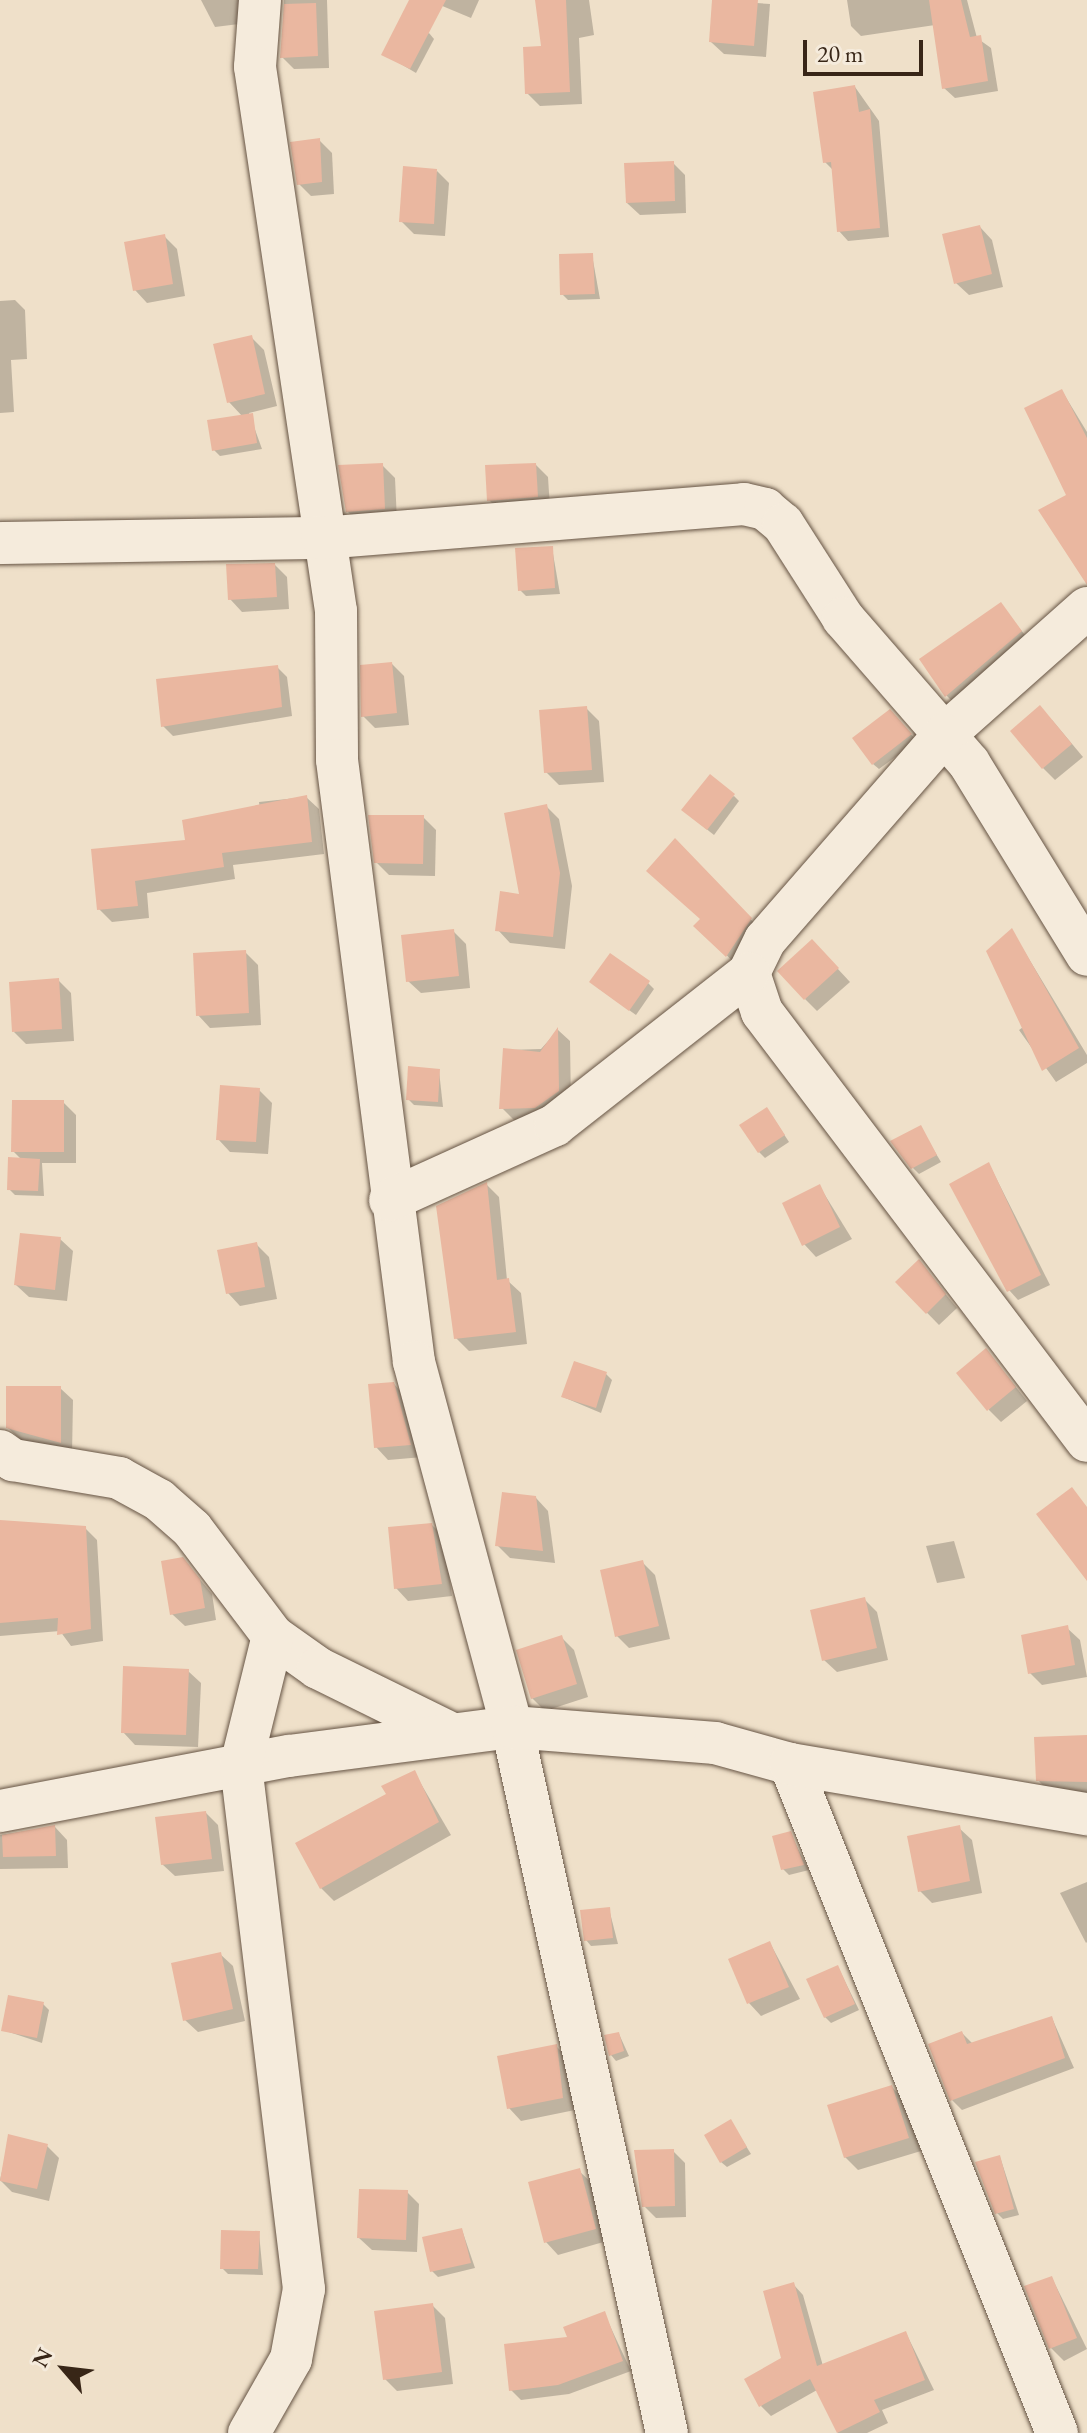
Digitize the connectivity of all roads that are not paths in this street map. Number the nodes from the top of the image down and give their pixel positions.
1 (260, 0) edge
2 (322, 538) junction
3 (0, 543) edge
4 (1087, 608) edge
5 (944, 735) junction
6 (1087, 955) edge
7 (749, 973) junction
8 (390, 1200) junction
9 (1087, 1441) edge
10 (0, 1451) edge
11 (273, 1636) junction
12 (512, 1727) junction
13 (452, 1734) junction
14 (790, 1764) junction
15 (241, 1765) junction
16 (0, 1811) edge
17 (1087, 1814) edge
18 (249, 2433) edge
19 (667, 2433) edge
20 (1057, 2433) edge

1 - 2 street
2 - 3 street
2 - 5 street
2 - 8 street
4 - 5 street
5 - 6 street
5 - 7 street
7 - 8 street
7 - 9 street
8 - 12 street
10 - 11 street
11 - 13 street
11 - 15 street
12 - 13 street
12 - 14 street
12 - 19 street
13 - 15 street
14 - 17 street
14 - 20 street
15 - 16 street
15 - 18 street

